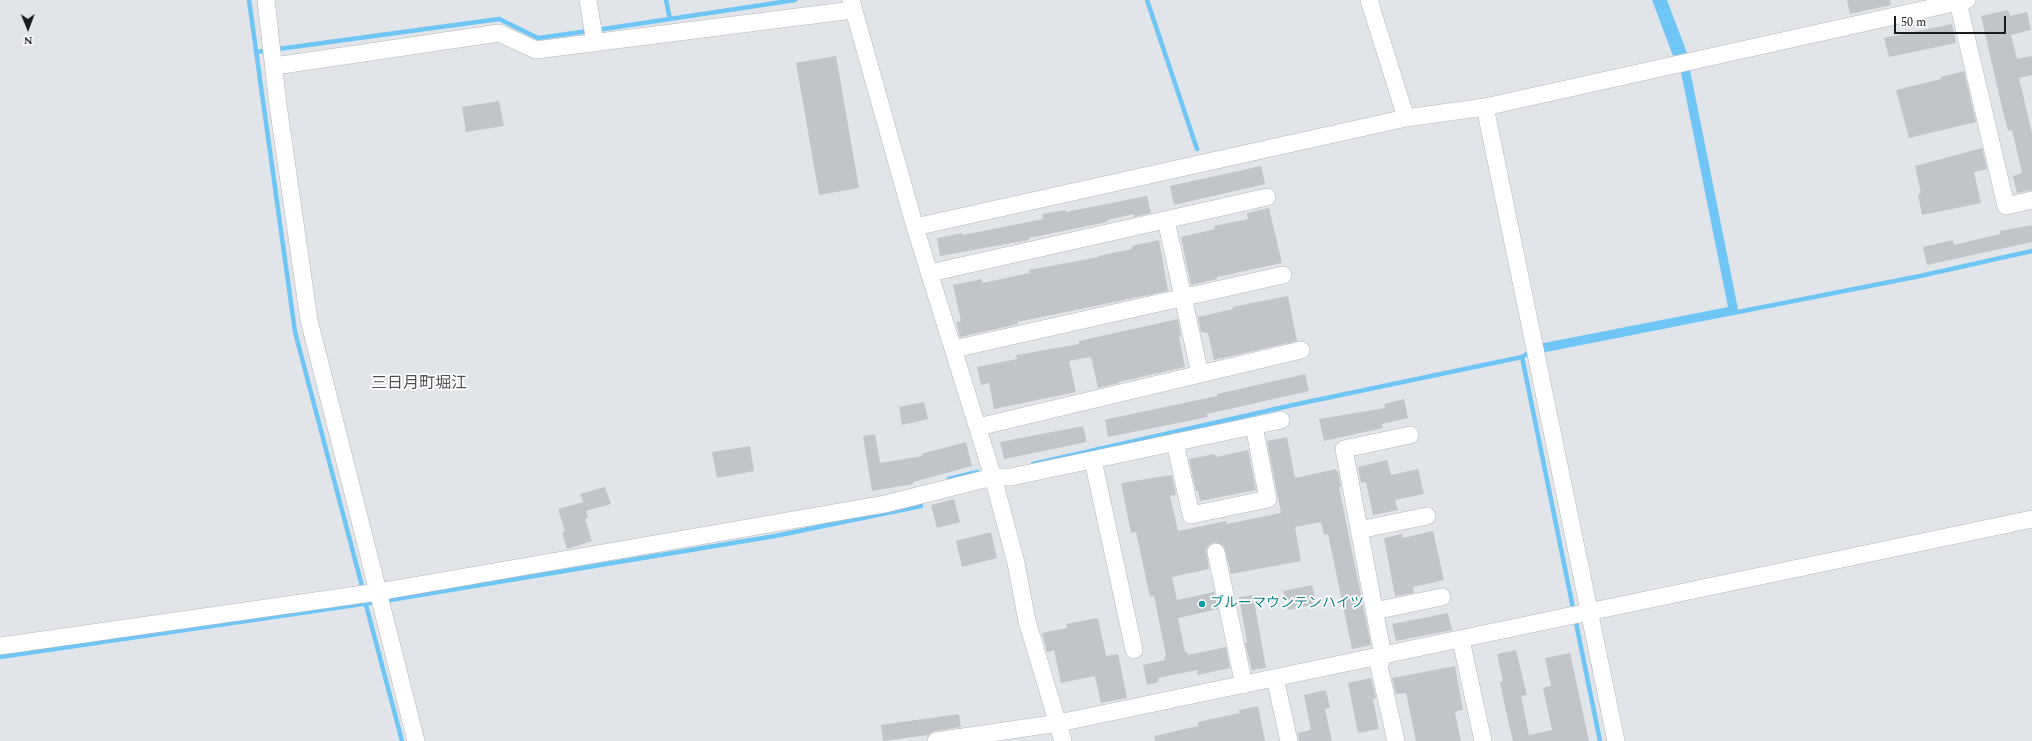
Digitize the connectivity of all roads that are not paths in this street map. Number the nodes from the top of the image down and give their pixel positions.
1 (266, 0) edge
2 (588, 0) edge
3 (1368, 0) edge
4 (1962, 1) edge
5 (1932, 4) edge
6 (852, 5) edge
7 (595, 43) junction
8 (275, 66) junction
9 (1485, 107) junction
10 (1406, 118) junction
11 (1267, 197) dead end
12 (2032, 200) edge
13 (1166, 220) junction
14 (916, 227) junction
15 (930, 273) junction
16 (1283, 275) dead end
17 (1183, 298) junction
18 (954, 349) junction
19 (1301, 350) dead end
20 (1200, 374) junction
21 (1281, 420) dead end
22 (1254, 426) junction
23 (978, 427) junction
24 (1410, 435) dead end
25 (1175, 442) junction
26 (1093, 460) junction
27 (993, 477) junction
28 (1427, 516) dead end
29 (2032, 519) edge
30 (1359, 530) junction
31 (1216, 552) dead end
32 (378, 592) junction
33 (1442, 597) dead end
34 (1374, 611) junction
35 (1589, 613) junction
36 (1461, 640) junction
37 (0, 646) edge
38 (1134, 650) dead end
39 (1383, 656) junction
40 (1275, 678) junction
41 (1244, 685) junction
42 (1059, 723) junction
43 (416, 741) edge
44 (936, 741) edge
45 (1063, 741) edge
46 (1289, 741) edge
47 (1396, 741) edge
48 (1483, 741) edge
49 (1616, 741) edge

1 - 8 street
2 - 7 street
3 - 10 street
4 - 5 street
4 - 12 street
5 - 9 street
6 - 7 street
6 - 14 street
7 - 8 street
8 - 32 street
9 - 10 street
9 - 35 street
10 - 14 street
11 - 13 street
13 - 15 street
13 - 17 street
14 - 15 street
15 - 18 street
16 - 17 street
17 - 18 street
17 - 20 street
18 - 23 street
19 - 20 street
20 - 23 street
21 - 22 street
22 - 25 street
22 - 25 street
23 - 27 street
24 - 30 street
25 - 26 street
26 - 27 street
26 - 38 street
27 - 32 street
27 - 42 street
28 - 30 street
29 - 35 street
30 - 34 street
31 - 41 street
32 - 37 street
32 - 43 street
33 - 34 street
34 - 39 street
35 - 36 street
35 - 49 street
36 - 39 street
36 - 48 street
39 - 40 street
39 - 47 street
40 - 41 street
40 - 46 street
41 - 42 street
42 - 44 street
42 - 45 street

